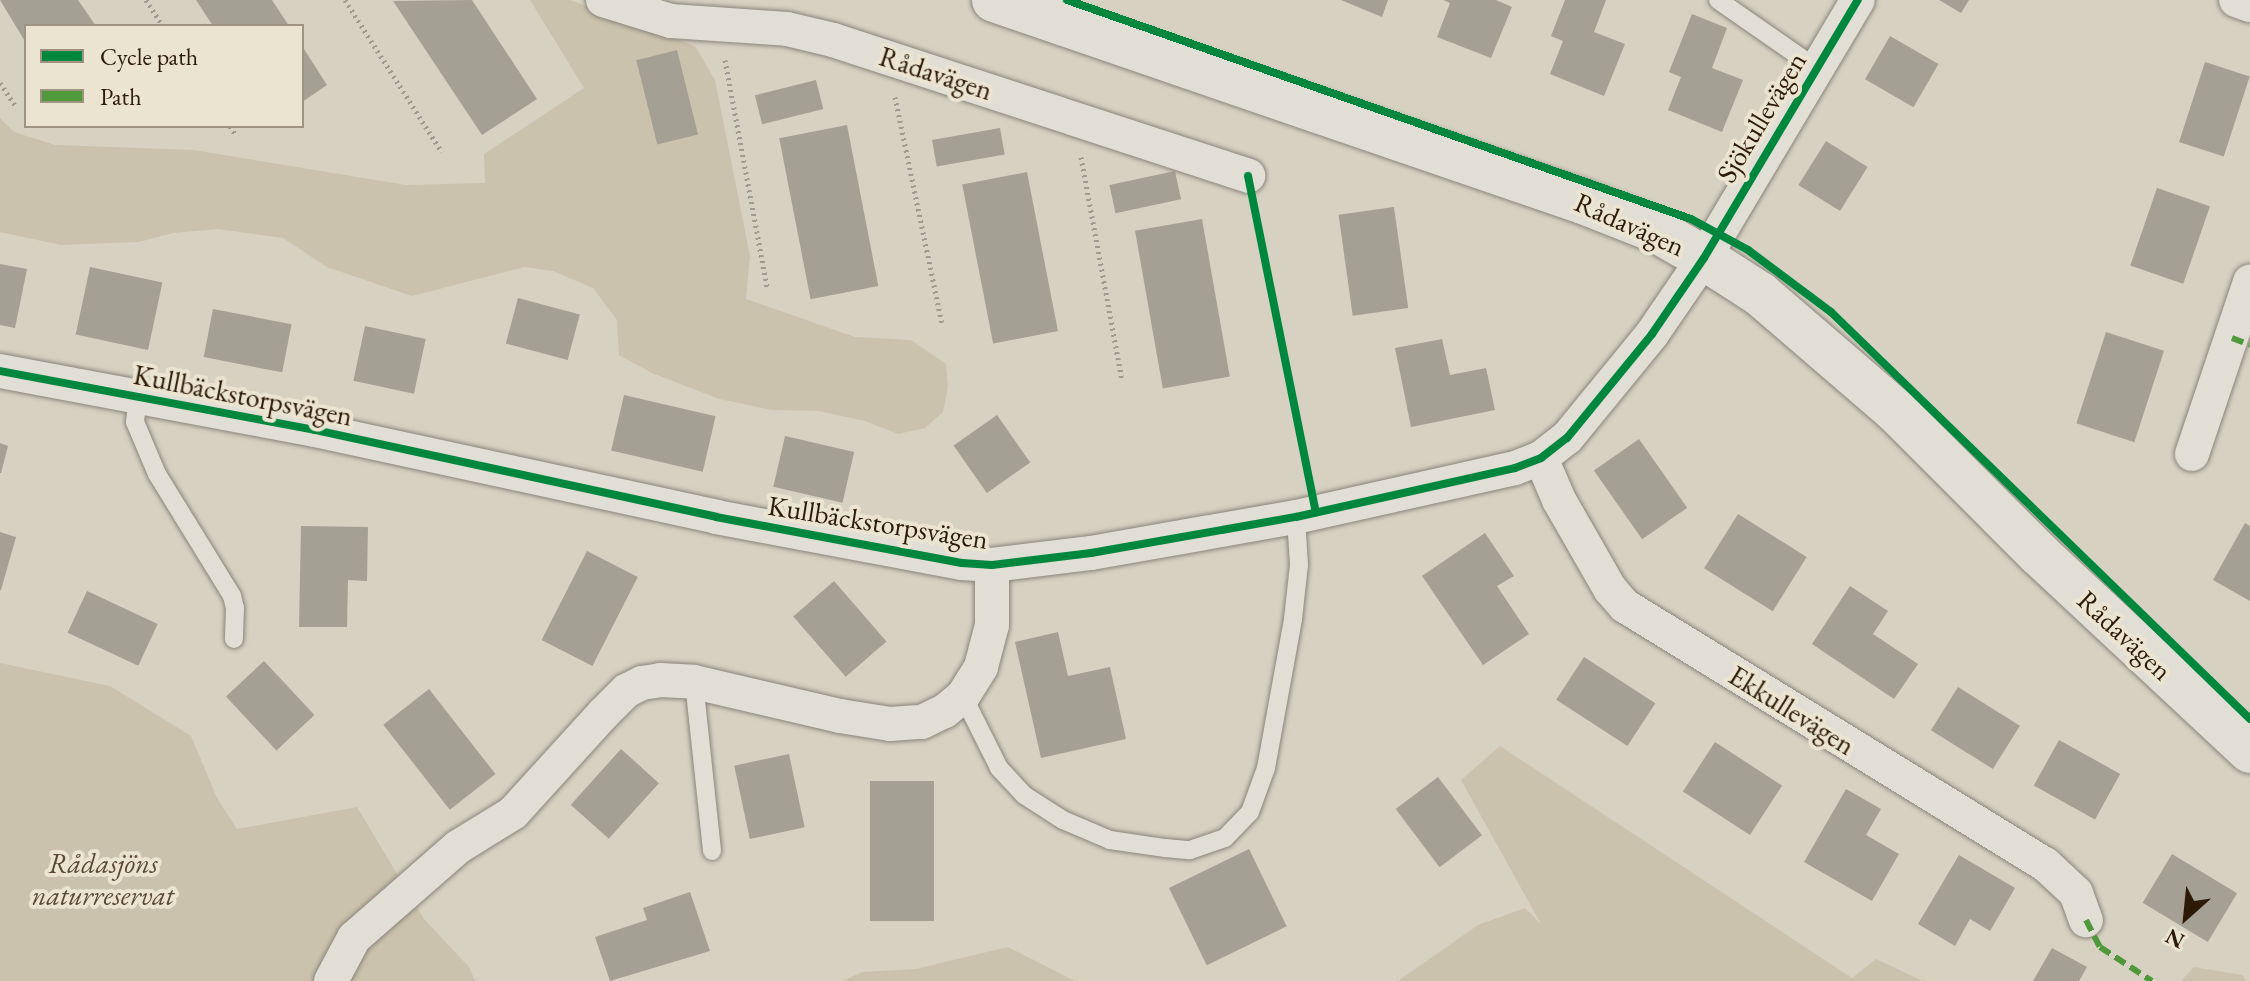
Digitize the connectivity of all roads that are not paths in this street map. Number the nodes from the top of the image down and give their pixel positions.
1 (994, 0) edge
2 (1718, 0) edge
3 (1858, 0) edge
4 (2236, 0) edge
5 (612, 2) edge
6 (2250, 5) edge
7 (1816, 68) junction
8 (1248, 176) dead end
9 (1704, 258) junction
10 (2250, 282) edge
11 (0, 371) edge
12 (138, 397) junction
13 (2192, 454) dead end
14 (1541, 458) junction
15 (1296, 517) junction
16 (992, 565) junction
17 (234, 639) dead end
18 (694, 682) junction
19 (963, 696) junction
20 (2250, 751) edge
21 (712, 851) dead end
22 (2086, 920) dead end
23 (331, 981) edge

1 - 9 street, Rådavägen
2 - 7 lane
3 - 7 street, Sjökullevägen
4 - 6 street
5 - 8 street, Rådavägen
7 - 9 street, Sjökullevägen
9 - 14 street, Kullbäckstorpsvägen
9 - 20 street, Rådavägen
10 - 13 street
11 - 12 street, Kullbäckstorpsvägen
12 - 16 street, Kullbäckstorpsvägen
12 - 17 lane
14 - 15 street, Kullbäckstorpsvägen
14 - 22 street, Ekkullevägen
15 - 16 street, Kullbäckstorpsvägen
15 - 19 lane
16 - 19 street, Kullbäckstorpsvägen
18 - 19 street, Kullbäckstorpsvägen
18 - 21 lane
18 - 23 street, Kullbäckstorpsvägen

